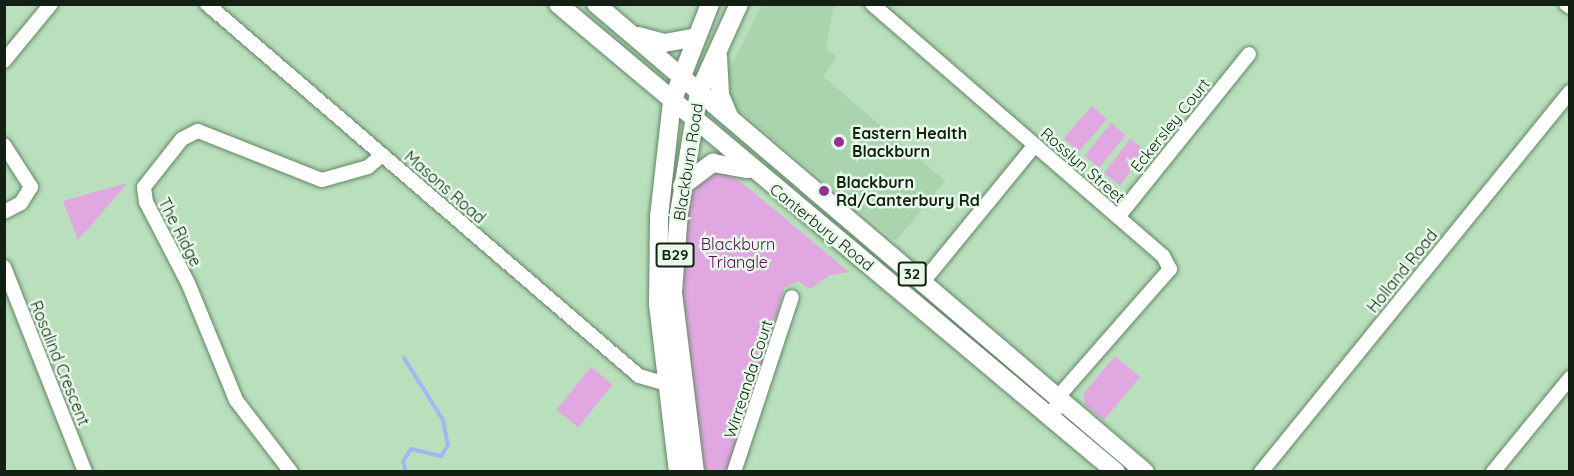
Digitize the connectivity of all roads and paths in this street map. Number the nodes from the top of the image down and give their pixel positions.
1 (51, 4) edge
2 (207, 4) edge
3 (558, 4) edge
4 (596, 4) edge
5 (710, 4) edge
6 (739, 4) edge
7 (872, 4) edge
8 (626, 30) junction
9 (722, 34) junction
10 (692, 38) junction
11 (1249, 54) dead end
12 (4, 61) edge
13 (680, 76) junction
14 (699, 92) junction
15 (1569, 92) edge
16 (672, 102) junction
17 (692, 119) junction
18 (732, 122) junction
19 (4, 145) edge
20 (1035, 145) junction
21 (382, 155) junction
22 (754, 171) junction
23 (682, 186) junction
24 (4, 212) edge
25 (1118, 217) junction
26 (4, 267) edge
27 (922, 283) junction
28 (792, 297) dead end
29 (1569, 378) edge
30 (675, 383) junction
31 (1064, 403) junction
32 (1053, 420) junction
33 (689, 427) junction
34 (678, 466) edge
35 (85, 471) edge
36 (291, 471) edge
37 (695, 471) edge
38 (734, 471) edge
39 (1116, 471) edge
40 (1145, 471) edge
41 (1261, 471) edge
42 (1493, 471) edge

1 - 12 street
2 - 21 street, Masons Road
3 - 16 main road, Canterbury Road / 32
4 - 8 main road, Canterbury Road / 32
5 - 10 main road, Blackburn Road / B29
6 - 9 main road, Blackburn Road / B29
7 - 20 street, Rosslyn Street
8 - 10 main road
8 - 13 main road, Canterbury Road / 32
9 - 14 main road, Blackburn Road / B29
9 - 18 main road
10 - 13 main road, Blackburn Road / B29
11 - 25 street, Eckersley Court
13 - 14 main road, Canterbury Road / 32
13 - 16 main road, Blackburn Road / B29
14 - 17 main road, Blackburn Road / B29
14 - 18 main road, Canterbury Road / 32
15 - 41 street, Holland Road
16 - 17 main road, Canterbury Road / 32
16 - 30 main road, Blackburn Road / B29
17 - 22 main road, Canterbury Road / 32
17 - 23 main road, Blackburn Road / B29
18 - 27 main road, Canterbury Road / 32
19 - 24 street
20 - 25 street, Rosslyn Street
20 - 27 street
21 - 30 street, Masons Road
21 - 36 street, The Ridge
22 - 23 main road
22 - 32 main road, Canterbury Road / 32
23 - 30 main road, Blackburn Road / B29
25 - 31 street, Rosslyn Street
26 - 35 street, Rosalind Crescent
27 - 31 main road, Canterbury Road / 32
28 - 38 street, Wirreanda Court
29 - 42 street
30 - 33 main road, Blackburn Road / B29
30 - 34 main road, Blackburn Road / B29
31 - 32 street
31 - 40 main road, Canterbury Road / 32
32 - 39 main road, Canterbury Road / 32
33 - 34 main road
33 - 37 main road, Blackburn Road / B29

